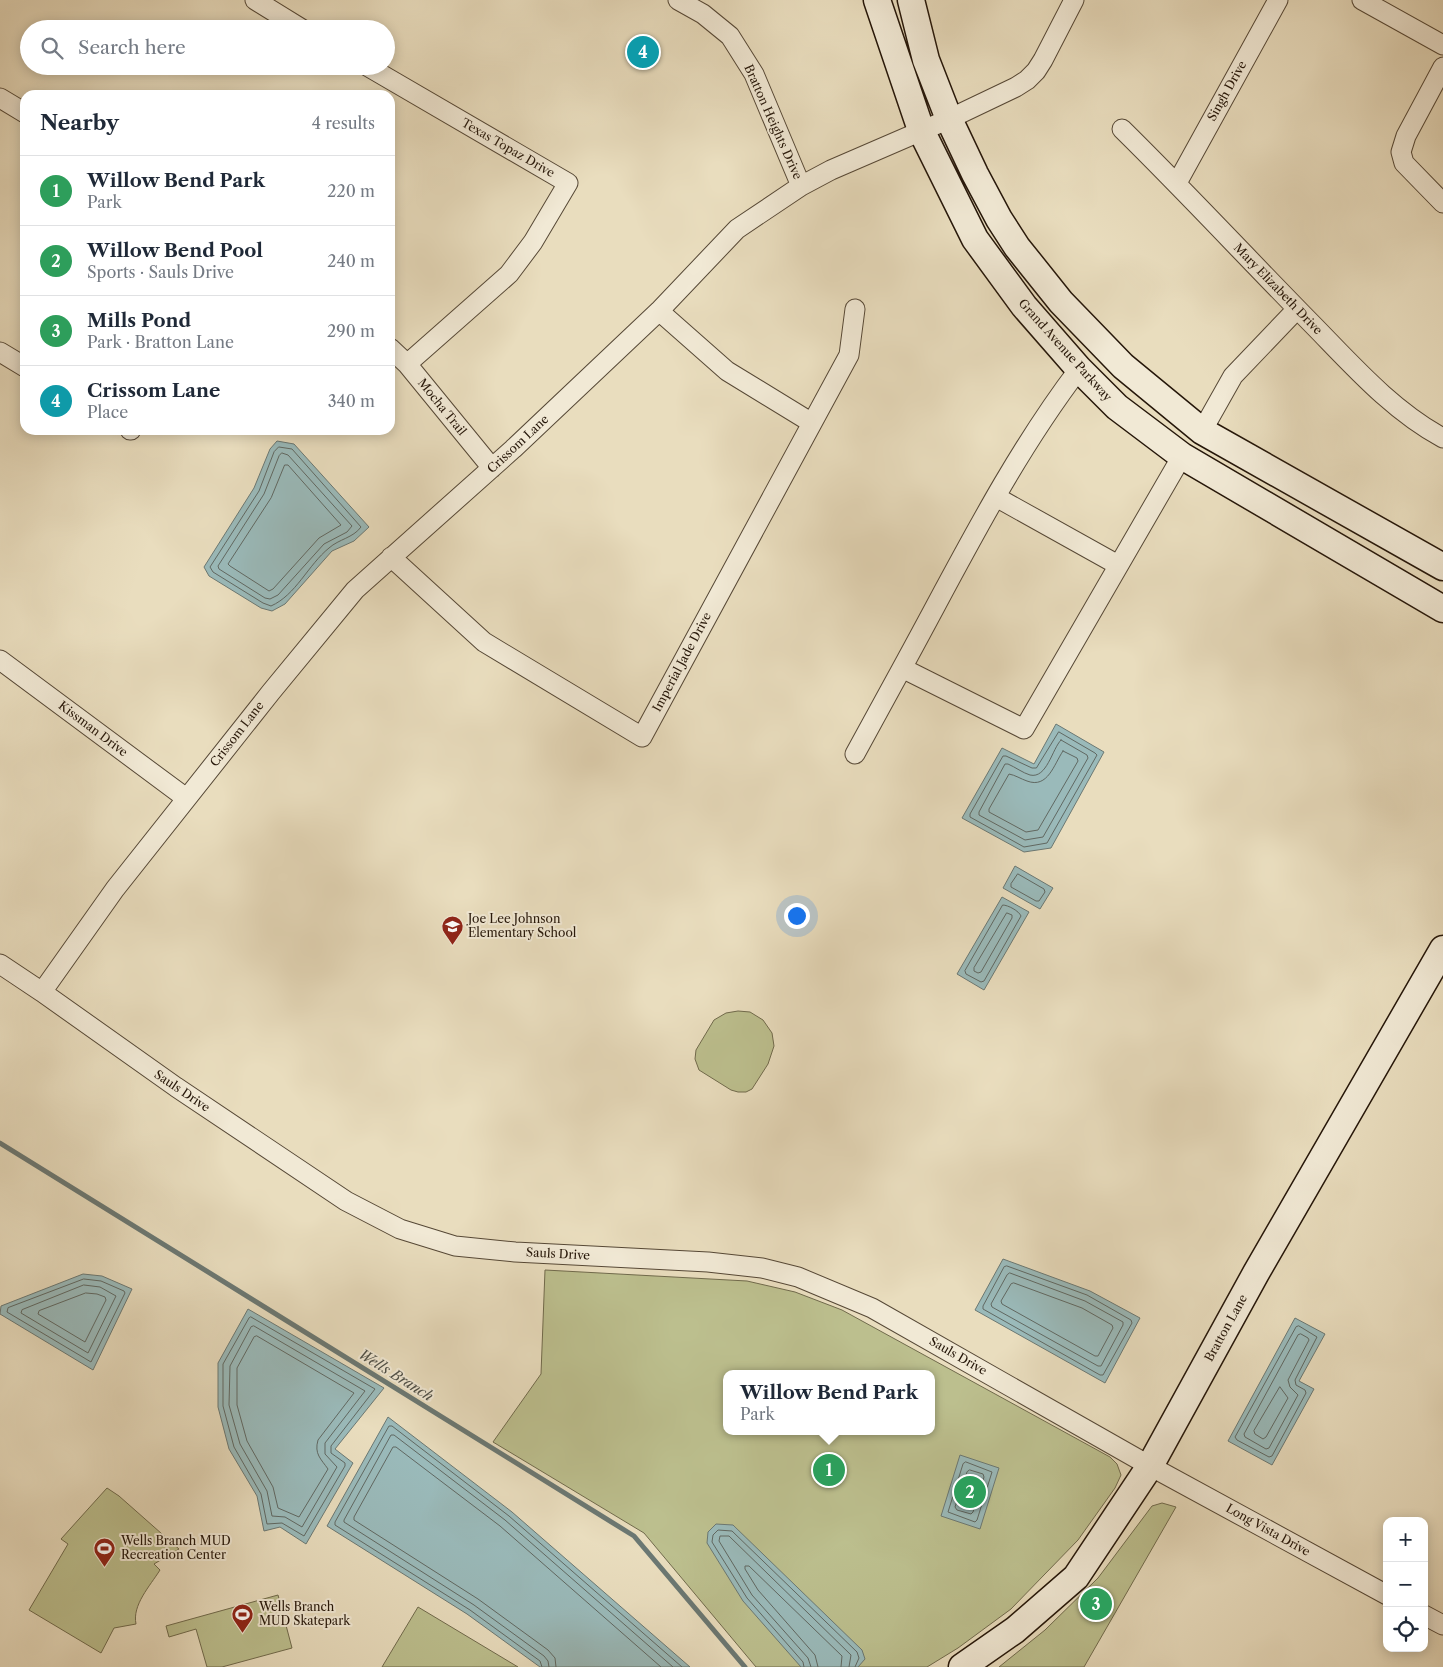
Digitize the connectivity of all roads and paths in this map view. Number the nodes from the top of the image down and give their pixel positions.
1 (255, 0) edge
2 (678, 0) edge
3 (877, 0) edge
4 (911, 0) edge
5 (1074, 0) edge
6 (1278, 0) edge
7 (1362, 0) edge
8 (287, 20) edge
9 (1443, 45) edge
10 (1443, 67) edge
11 (382, 75) edge
12 (0, 98) edge
13 (20, 110) edge
14 (949, 119) junction
15 (1122, 129) dead end
16 (921, 130) junction
17 (1177, 183) junction
18 (801, 186) junction
19 (1443, 203) edge
20 (855, 309) dead end
21 (1297, 309) junction
22 (659, 312) junction
23 (0, 352) edge
24 (395, 353) edge
25 (20, 364) edge
26 (407, 364) junction
27 (1079, 368) junction
28 (812, 423) junction
29 (1202, 431) junction
30 (1443, 438) edge
31 (1182, 456) junction
32 (492, 468) junction
33 (996, 496) junction
34 (392, 557) junction
35 (1118, 565) junction
36 (1443, 567) edge
37 (1443, 609) edge
38 (0, 660) edge
39 (902, 668) junction
40 (855, 754) dead end
41 (186, 798) junction
42 (1443, 949) edge
43 (0, 964) edge
44 (42, 992) junction
45 (1150, 1466) junction
46 (1383, 1593) edge
47 (1428, 1617) edge
48 (1443, 1626) edge
49 (962, 1667) edge

1 - 8 street
2 - 18 street, Bratton Heights Drive
3 - 16 street, Grand Avenue Parkway
4 - 14 street
5 - 14 street, Crissom Lane
6 - 17 street, Singh Drive
7 - 9 street
10 - 19 street
11 - 26 street, Texas Topaz Drive
12 - 13 street
14 - 16 street, Crissom Lane
14 - 29 street
15 - 17 street, Mary Elizabeth Drive
16 - 18 street, Crissom Lane
16 - 27 street, Grand Avenue Parkway
17 - 21 street, Mary Elizabeth Drive
18 - 22 street, Crissom Lane
20 - 28 street, Imperial Jade Drive
21 - 29 street
21 - 30 street, Mary Elizabeth Drive
22 - 28 street
22 - 32 street, Crissom Lane
23 - 25 street
24 - 26 street, Mocha Trail
26 - 32 street, Mocha Trail
27 - 31 street, Grand Avenue Parkway
27 - 33 street
28 - 34 street, Imperial Jade Drive
29 - 31 street
29 - 36 street
31 - 35 street
31 - 37 street, Grand Avenue Parkway
32 - 34 street, Crissom Lane
33 - 35 street
33 - 39 street
34 - 41 street, Crissom Lane
35 - 39 street
38 - 41 street, Kissman Drive
39 - 40 street
41 - 44 street, Crissom Lane
42 - 45 street, Bratton Lane
43 - 44 street, Sauls Drive
44 - 45 street, Sauls Drive
45 - 46 street, Long Vista Drive
45 - 49 street, Bratton Lane
47 - 48 street

